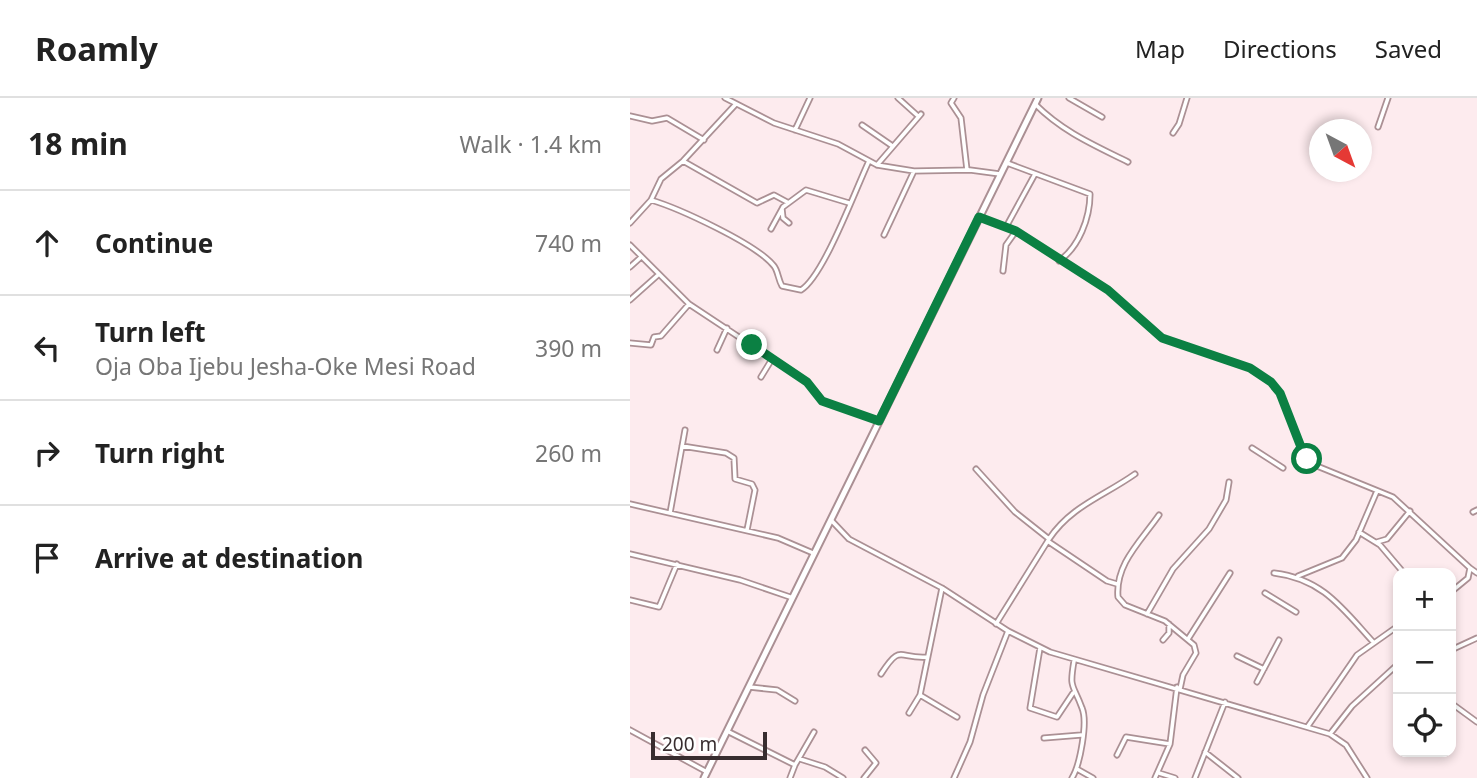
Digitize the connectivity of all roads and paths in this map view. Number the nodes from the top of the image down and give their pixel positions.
1 (725, 98) edge
2 (810, 98) edge
3 (898, 98) edge
4 (954, 98) edge
5 (1069, 98) edge
6 (1187, 98) edge
7 (1388, 98) edge
8 (1036, 101) edge
9 (735, 104) junction
10 (630, 116) edge
11 (1102, 117) dead end
12 (862, 125) dead end
13 (1378, 127) dead end
14 (795, 130) junction
15 (1173, 133) dead end
16 (704, 140) junction
17 (891, 145) junction
18 (683, 161) junction
19 (869, 161) junction
20 (1128, 162) dead end
21 (1006, 163) junction
22 (877, 165) junction
23 (967, 170) junction
24 (914, 171) junction
25 (1000, 174) junction
26 (1035, 174) junction
27 (651, 200) junction
28 (788, 202) junction
29 (849, 203) junction
30 (783, 207) junction
31 (979, 217) junction
32 (630, 223) edge
33 (789, 223) dead end
34 (1005, 228) junction
35 (771, 229) dead end
36 (1016, 231) junction
37 (884, 235) dead end
38 (630, 245) edge
39 (640, 258) junction
40 (1059, 261) junction
41 (630, 267) edge
42 (1003, 271) dead end
43 (658, 275) junction
44 (630, 300) edge
45 (689, 304) junction
46 (727, 328) junction
47 (630, 343) edge
48 (717, 350) dead end
49 (772, 359) junction
50 (761, 377) dead end
51 (879, 421) junction
52 (685, 430) dead end
53 (682, 446) junction
54 (1252, 448) dead end
55 (1283, 468) dead end
56 (976, 469) dead end
57 (1135, 474) dead end
58 (1229, 482) dead end
59 (1377, 491) junction
60 (630, 503) edge
61 (1409, 512) junction
62 (670, 513) junction
63 (1159, 514) dead end
64 (829, 519) junction
65 (747, 530) junction
66 (1359, 533) junction
67 (1049, 540) junction
68 (1377, 542) junction
69 (813, 553) junction
70 (630, 554) edge
71 (677, 564) junction
72 (1400, 568) edge
73 (1470, 568) junction
74 (1230, 573) dead end
75 (1274, 573) dead end
76 (1477, 573) edge
77 (1298, 576) junction
78 (1117, 583) junction
79 (942, 588) junction
80 (1456, 588) edge
81 (1265, 593) dead end
82 (790, 597) junction
83 (630, 600) edge
84 (1296, 612) dead end
85 (1147, 614) junction
86 (996, 624) junction
87 (1169, 624) junction
88 (1393, 630) edge
89 (1008, 631) junction
90 (1169, 633) junction
91 (1178, 634) junction
92 (1477, 638) edge
93 (1188, 639) junction
94 (1163, 640) dead end
95 (1279, 640) dead end
96 (1374, 643) junction
97 (1041, 648) junction
98 (1456, 648) edge
99 (1237, 656) dead end
100 (927, 657) junction
101 (1074, 661) junction
102 (1264, 669) junction
103 (1393, 669) edge
104 (881, 674) dead end
105 (1257, 682) dead end
106 (749, 687) junction
107 (1179, 688) junction
108 (1073, 693) junction
109 (920, 695) junction
110 (795, 701) dead end
111 (1225, 702) junction
112 (1456, 707) edge
113 (909, 713) dead end
114 (957, 717) dead end
115 (1477, 722) edge
116 (1307, 727) junction
117 (630, 730) edge
118 (726, 731) junction
119 (814, 732) dead end
120 (1330, 734) junction
121 (1081, 735) junction
122 (1044, 738) dead end
123 (1170, 744) junction
124 (865, 750) dead end
125 (1205, 752) junction
126 (1116, 755) dead end
127 (800, 759) junction
128 (794, 765) junction
129 (1077, 768) junction
130 (1158, 772) junction
131 (706, 775) edge
132 (790, 778) edge
133 (843, 778) edge
134 (864, 778) edge
135 (954, 778) edge
136 (1072, 778) edge
137 (1093, 778) edge
138 (1154, 778) edge
139 (1175, 778) edge
140 (1195, 778) edge
141 (1238, 778) edge
142 (1367, 778) edge

1 - 9 street
2 - 14 street
3 - 17 street
4 - 23 street
5 - 11 street
6 - 15 street
7 - 13 street
8 - 20 street
8 - 21 main road
9 - 14 street
9 - 16 street
10 - 16 street
12 - 17 street
14 - 19 street
16 - 18 street
17 - 22 street
18 - 27 street
18 - 28 street
19 - 22 street
19 - 29 street
21 - 25 main road
21 - 26 street
22 - 24 street
23 - 24 street
23 - 25 street
24 - 37 street
25 - 31 main road
26 - 34 street
26 - 40 street
27 - 29 street
27 - 32 street
28 - 29 street
28 - 30 street
30 - 33 street
30 - 35 street
31 - 34 street
31 - 51 main road
34 - 36 street
36 - 40 street
36 - 42 street
38 - 39 street
39 - 41 street
39 - 43 street
40 - 59 street
43 - 44 street
43 - 45 street
45 - 46 street
45 - 47 street
46 - 48 street
46 - 49 street
49 - 50 street
49 - 51 street
51 - 64 main road
52 - 53 street
53 - 62 street
53 - 65 street
54 - 55 street
56 - 67 street
57 - 67 street
58 - 85 street
59 - 61 street
59 - 66 street
60 - 62 street
61 - 68 street
61 - 73 street
62 - 65 street
63 - 78 street
64 - 69 main road
64 - 79 street
65 - 69 street
66 - 68 street
66 - 77 street
67 - 78 street
67 - 86 street
68 - 72 street
69 - 82 main road
70 - 71 street
71 - 82 street
71 - 83 street
73 - 76 street
73 - 80 street
74 - 93 street
75 - 77 street
77 - 96 street
78 - 85 street
79 - 86 street
79 - 100 street
81 - 84 street
82 - 106 main road
85 - 87 street
86 - 89 street
87 - 90 street
87 - 91 street
88 - 96 street
89 - 97 street
89 - 135 street
90 - 91 street
90 - 94 street
91 - 93 street
92 - 98 street
93 - 107 street
95 - 102 street
96 - 116 street
97 - 101 street
97 - 108 street
99 - 102 street
100 - 104 street
100 - 109 street
101 - 107 street
101 - 108 street
102 - 105 street
103 - 120 street
106 - 110 street
106 - 118 main road
107 - 111 street
107 - 123 street
108 - 121 street
109 - 113 street
109 - 114 street
111 - 116 street
111 - 125 street
112 - 115 street
116 - 120 street
117 - 131 street
118 - 128 street
118 - 131 main road
119 - 127 street
120 - 142 street
121 - 122 street
121 - 129 street
123 - 126 street
123 - 130 street
124 - 134 street
125 - 140 street
125 - 141 street
127 - 128 street
127 - 133 street
128 - 132 street
129 - 136 street
129 - 137 street
130 - 138 street
130 - 139 street

